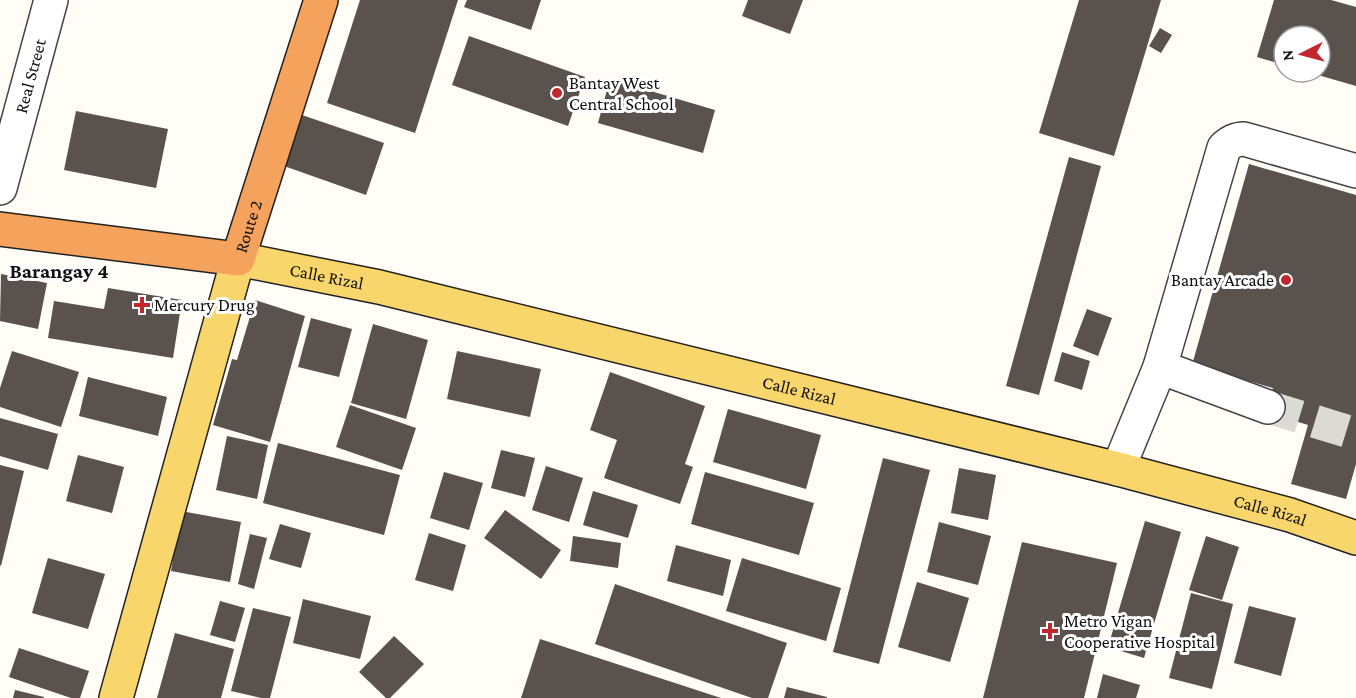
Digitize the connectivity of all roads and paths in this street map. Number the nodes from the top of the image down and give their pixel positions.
1 (51, 0) edge
2 (321, 0) edge
3 (1356, 171) edge
4 (0, 188) edge
5 (0, 229) edge
6 (238, 259) junction
7 (1160, 368) junction
8 (1268, 407) tunnel mouth
9 (1118, 469) junction
10 (1356, 538) edge
11 (116, 698) edge

1 - 4 street, Real Street
2 - 6 highway, Route 2
3 - 7 street
5 - 6 highway, Route 2
6 - 9 main road, Calle Rizal
6 - 11 main road
7 - 8 street
7 - 9 street
9 - 10 main road, Calle Rizal

